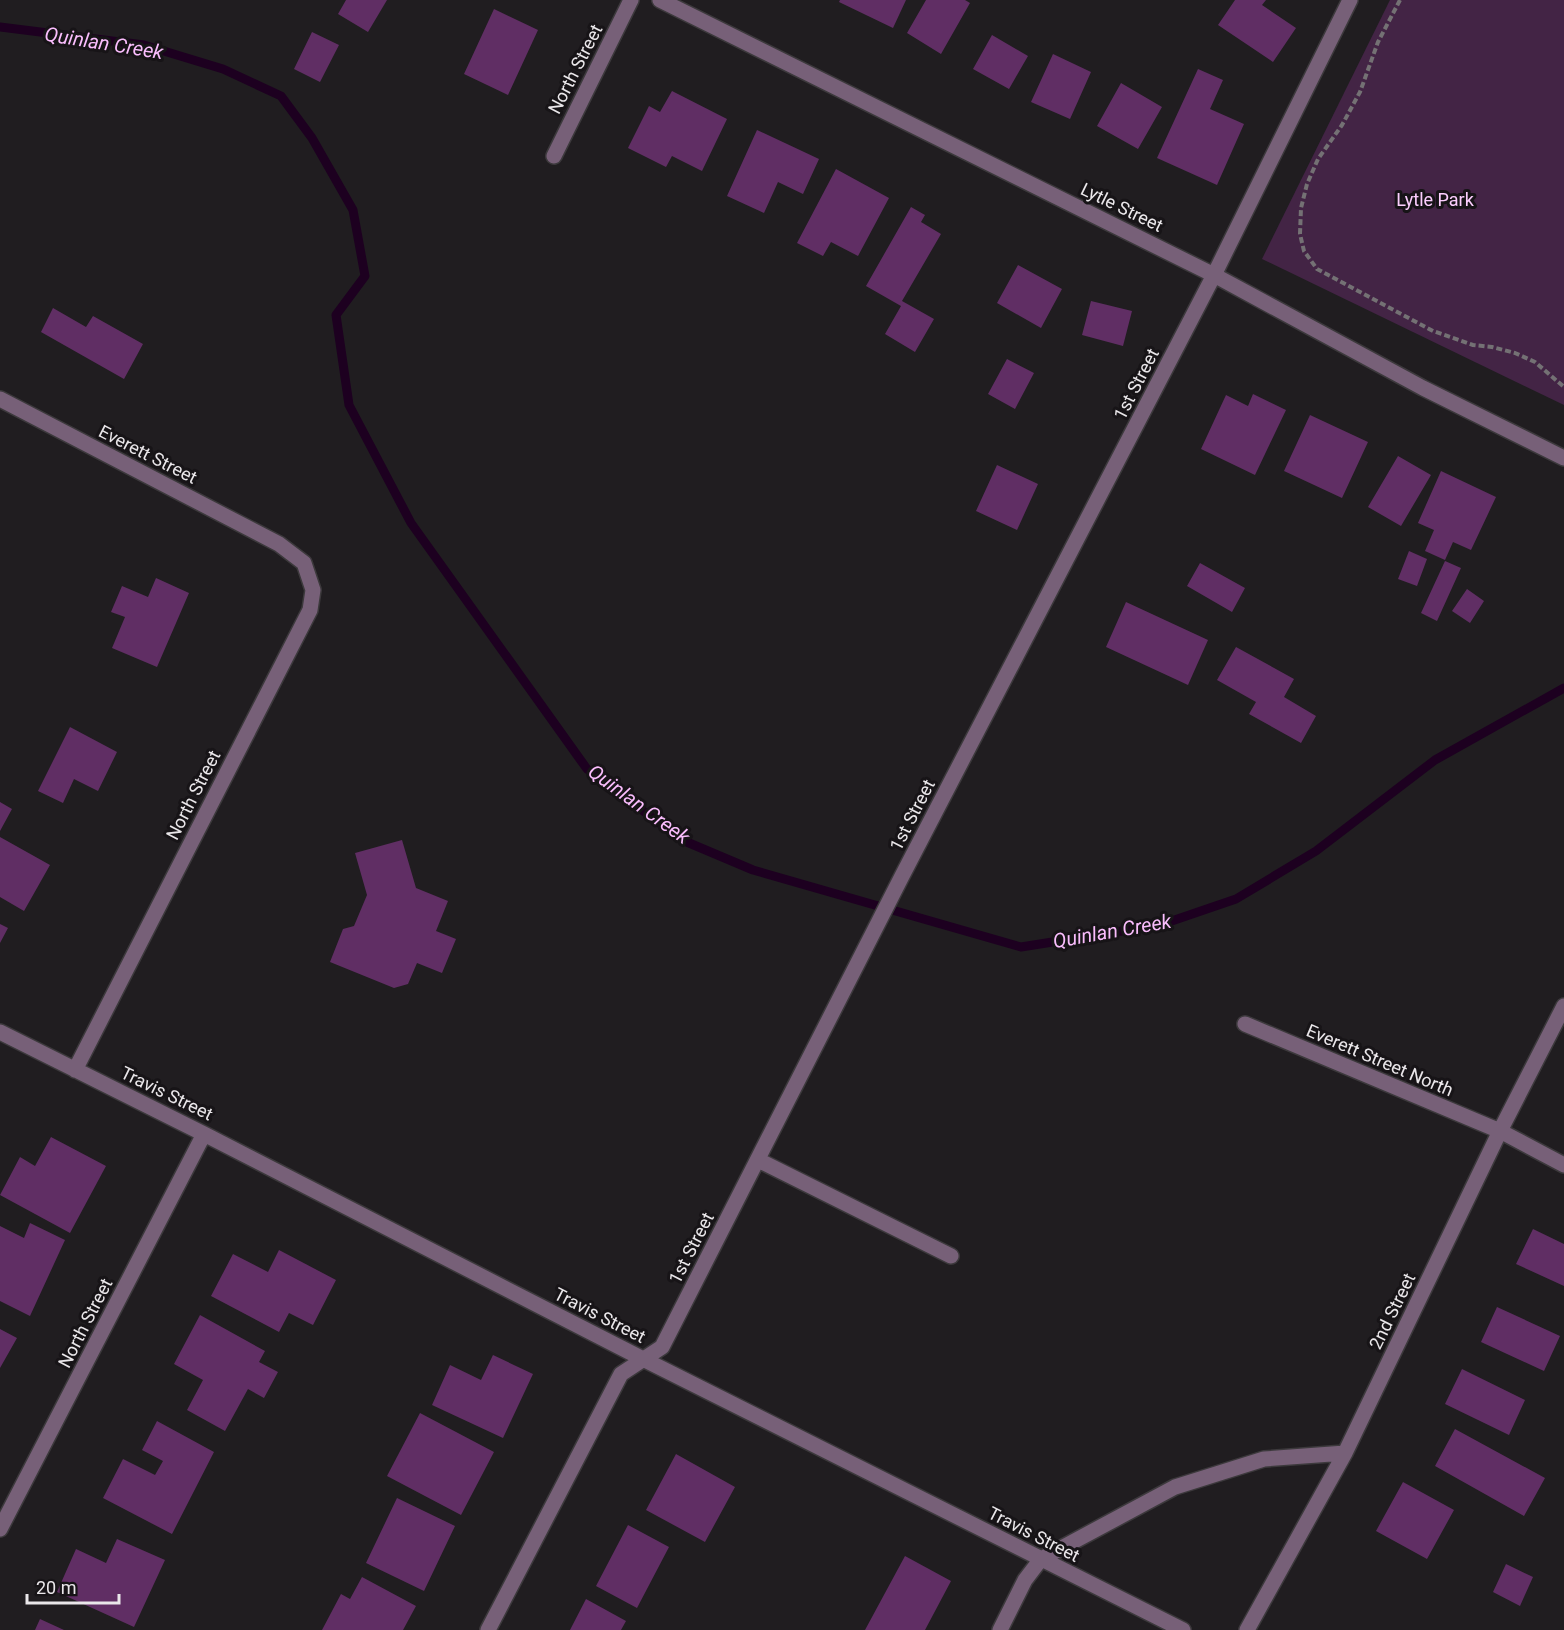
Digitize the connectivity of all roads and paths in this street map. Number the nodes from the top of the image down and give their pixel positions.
1 (631, 0) edge
2 (660, 0) edge
3 (1350, 0) edge
4 (1400, 0) edge
5 (554, 156) dead end
6 (1214, 275) junction
7 (1564, 387) edge
8 (0, 399) edge
9 (1564, 458) edge
10 (279, 544) joint
11 (1564, 1006) edge
12 (1245, 1024) dead end
13 (0, 1032) edge
14 (75, 1070) junction
15 (1500, 1131) junction
16 (204, 1134) junction
17 (758, 1160) junction
18 (1564, 1165) edge
19 (951, 1256) dead end
20 (643, 1359) junction
21 (1345, 1453) junction
22 (0, 1530) edge
23 (1041, 1559) junction
24 (488, 1630) edge
25 (1000, 1630) edge
26 (1183, 1630) edge
27 (1247, 1630) edge

1 - 5 street, North Street
2 - 6 street, Lytle Street
3 - 6 street, 1st Street
4 - 7 path
6 - 9 street, Lytle Street
6 - 17 street, 1st Street
8 - 10 street, Everett Street
10 - 14 street, North Street
11 - 15 street, 2nd Street
12 - 15 street, Everett Street North
13 - 14 street, Travis Street
14 - 16 street, Travis Street
15 - 18 street
15 - 21 street, 2nd Street
16 - 20 street, Travis Street
16 - 22 street, North Street
17 - 19 street
17 - 20 street, 1st Street
20 - 23 street, Travis Street
20 - 24 street, 1st Street
21 - 23 street
21 - 27 street, 2nd Street
23 - 25 street
23 - 26 street, Travis Street

